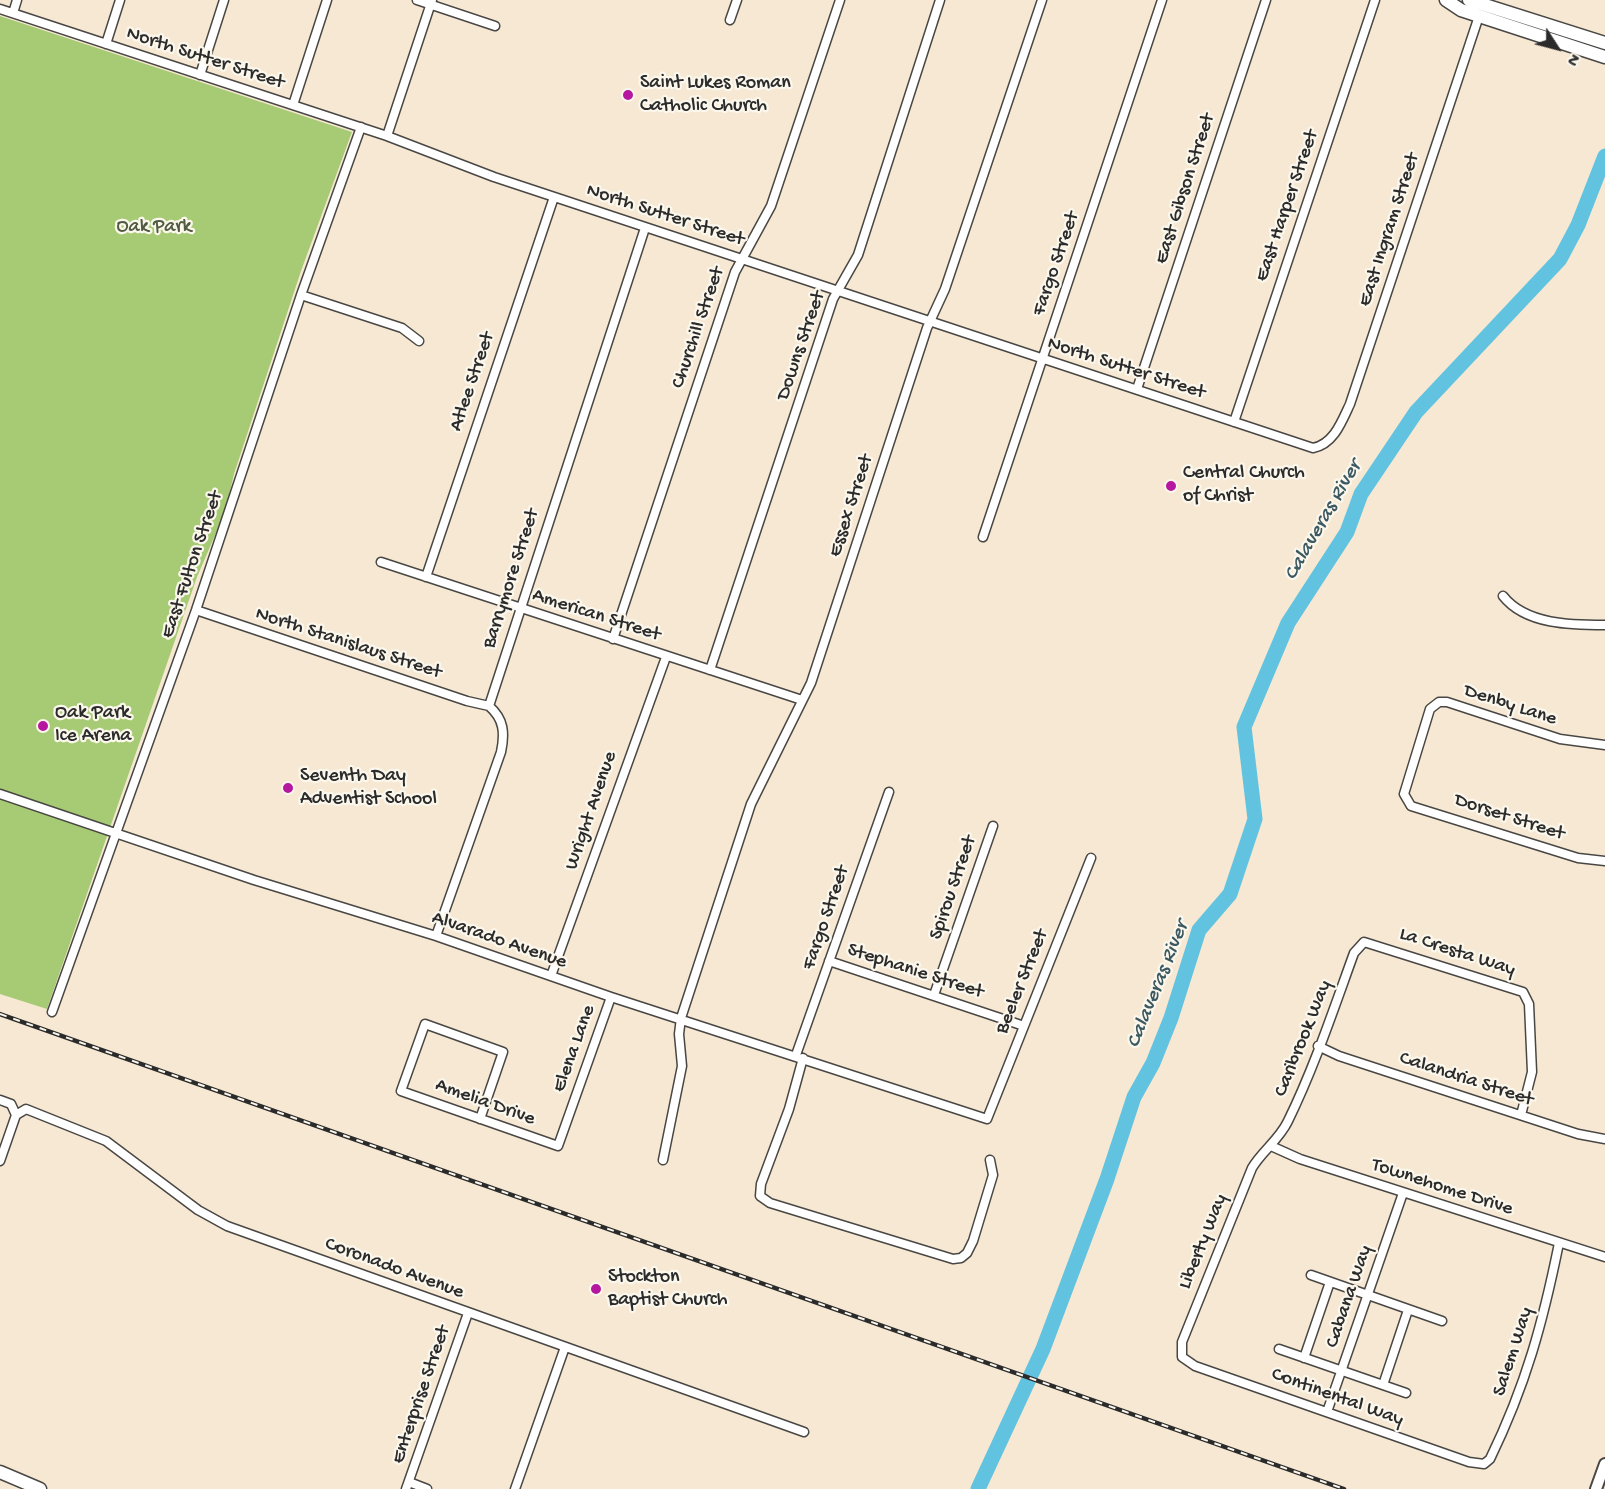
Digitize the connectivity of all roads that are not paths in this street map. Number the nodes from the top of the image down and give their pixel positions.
1 (17, 0) edge
2 (120, 0) edge
3 (224, 0) edge
4 (327, 0) edge
5 (417, 0) edge
6 (737, 0) edge
7 (840, 0) edge
8 (940, 0) edge
9 (1042, 0) edge
10 (1162, 0) edge
11 (1266, 0) edge
12 (1375, 0) edge
13 (1446, 0) edge
14 (1469, 0) edge
15 (432, 2) edge
16 (1482, 7) edge
17 (0, 9) edge
18 (13, 13) junction
19 (730, 20) dead end
20 (495, 26) dead end
21 (106, 44) junction
22 (1596, 45) edge
23 (1605, 57) edge
24 (200, 75) junction
25 (293, 105) junction
26 (361, 128) junction
27 (387, 136) junction
28 (554, 197) junction
29 (645, 228) junction
30 (743, 258) junction
31 (838, 290) junction
32 (301, 295) junction
33 (930, 320) junction
34 (420, 341) dead end
35 (1041, 359) junction
36 (1137, 389) junction
37 (1234, 422) junction
38 (1321, 446) joint
39 (983, 537) dead end
40 (381, 562) dead end
41 (426, 577) junction
42 (1503, 596) dead end
43 (520, 608) junction
44 (196, 610) junction
45 (1605, 625) edge
46 (613, 639) junction
47 (666, 657) junction
48 (710, 670) junction
49 (802, 700) junction
50 (489, 706) junction
51 (1605, 745) edge
52 (889, 792) dead end
53 (0, 794) edge
54 (1405, 799) joint
55 (993, 826) dead end
56 (116, 832) junction
57 (1091, 858) dead end
58 (1605, 861) edge
59 (436, 936) junction
60 (1364, 942) joint
61 (829, 961) junction
62 (551, 976) junction
63 (934, 994) junction
64 (611, 997) junction
65 (52, 1012) dead end
66 (681, 1018) junction
67 (1023, 1026) junction
68 (1318, 1046) junction
69 (799, 1056) junction
70 (0, 1100) edge
71 (16, 1115) junction
72 (1521, 1115) junction
73 (480, 1119) junction
74 (987, 1119) joint
75 (1605, 1139) edge
76 (558, 1146) joint
77 (1271, 1146) junction
78 (663, 1160) dead end
79 (990, 1160) dead end
80 (0, 1161) edge
81 (1403, 1192) junction
82 (1558, 1243) junction
83 (1605, 1257) edge
84 (1311, 1275) dead end
85 (1330, 1282) junction
86 (1368, 1296) junction
87 (1408, 1310) junction
88 (468, 1313) junction
89 (1442, 1322) dead end
90 (565, 1347) junction
91 (1279, 1349) dead end
92 (1182, 1357) joint
93 (1304, 1358) junction
94 (1342, 1371) junction
95 (1383, 1385) junction
96 (1406, 1394) dead end
97 (1327, 1412) junction
98 (804, 1432) dead end
99 (1484, 1464) joint
100 (1605, 1464) edge
101 (0, 1472) edge
102 (407, 1486) edge
103 (40, 1489) edge
104 (428, 1489) edge
105 (515, 1489) edge
106 (1596, 1489) edge

1 - 18 street
2 - 21 street
3 - 24 street
4 - 25 street
5 - 15 street
6 - 19 street
7 - 30 street, Churchill Street
8 - 31 street, Downs Street
9 - 33 street, Essex Street
10 - 35 street, Fargo Street
11 - 36 street, East Gibson Street
12 - 37 street, East Harper Street
13 - 16 main road
14 - 16 main road
15 - 20 street
15 - 27 street
16 - 22 main road
16 - 38 street, East Ingram Street
17 - 18 street, North Sutter Street
18 - 21 street, North Sutter Street
21 - 24 street, North Sutter Street
22 - 23 main road
24 - 25 street, North Sutter Street
25 - 26 street, North Sutter Street
26 - 27 street, North Sutter Street
26 - 32 street, East Fulton Street
27 - 28 street, North Sutter Street
28 - 29 street, North Sutter Street
28 - 41 street, Atlee Street
29 - 30 street, North Sutter Street
29 - 43 street, Barrymore Street
30 - 31 street, North Sutter Street
30 - 46 street, Churchill Street
31 - 33 street, North Sutter Street
31 - 48 street, Downs Street
32 - 34 street
32 - 44 street, East Fulton Street
33 - 35 street, North Sutter Street
33 - 49 street, Essex Street
35 - 36 street, North Sutter Street
35 - 39 street, Fargo Street
36 - 37 street, North Sutter Street
37 - 38 street, North Sutter Street
40 - 41 street, American Street
41 - 43 street, American Street
42 - 45 street
43 - 46 street, American Street
43 - 50 street, Barrymore Street
44 - 50 street, North Stanislaus Street
44 - 56 street, East Fulton Street
46 - 47 street, American Street
47 - 48 street, American Street
47 - 62 street, Wright Avenue
48 - 49 street, American Street
49 - 66 street, Essex Street
50 - 59 street
51 - 54 street, Denby Lane
52 - 61 street, Fargo Street
53 - 56 street, Alvarado Avenue
54 - 58 street, Dorset Street
55 - 63 street, Spirou Street
56 - 59 street, Alvarado Avenue
56 - 65 street, East Fulton Street
57 - 67 street, Beeler Street
59 - 62 street, Alvarado Avenue
60 - 68 street, Caribrook Way
60 - 72 street, La Cresta Way
61 - 63 street, Stephanie Street
61 - 69 street, Fargo Street
62 - 64 street, Alvarado Avenue
63 - 67 street, Stephanie Street
64 - 66 street, Alvarado Avenue
64 - 76 street, Elena Lane
66 - 69 street, Alvarado Avenue
66 - 78 street, Essex Street
67 - 74 street, Beeler Street
68 - 72 street, Calandria Street
68 - 77 street, Caribrook Way
69 - 74 street, Alvarado Avenue
69 - 79 street, Fargo Street
70 - 71 street
71 - 80 street
71 - 88 street, Coronado Avenue
72 - 75 street, Calandria Street
73 - 73 street, Amelia Drive
73 - 76 street, Amelia Drive
77 - 81 street, Townehome Drive
77 - 92 street, Liberty Way
81 - 82 street, Townehome Drive
81 - 86 street, Cabana Way
82 - 83 street, Townehome Drive
82 - 99 street, Salem Way
84 - 85 street
85 - 86 street
85 - 93 street
86 - 87 street
86 - 94 street, Cabana Way
87 - 89 street
87 - 95 street
88 - 90 street, Coronado Avenue
88 - 102 street, Enterprise Street
90 - 98 street, Coronado Avenue
90 - 105 street
91 - 93 street
92 - 97 street, Continental Way
93 - 94 street
94 - 95 street
94 - 97 street, Cabana Way
95 - 96 street
97 - 99 street, Continental Way
100 - 106 street
101 - 103 main road
102 - 104 street

